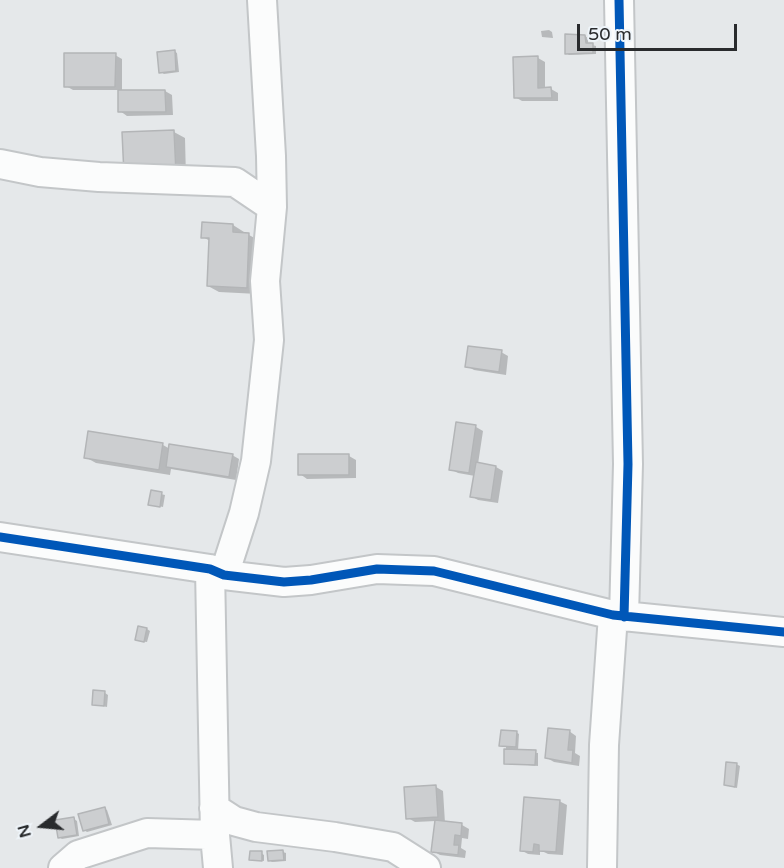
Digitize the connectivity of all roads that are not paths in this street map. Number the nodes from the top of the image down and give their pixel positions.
1 (262, 0) edge
2 (619, 0) edge
3 (271, 156) junction
4 (0, 164) edge
5 (236, 182) junction
6 (272, 207) junction
7 (0, 537) edge
8 (217, 572) junction
9 (619, 616) junction
10 (784, 632) edge
11 (214, 822) junction
12 (63, 868) edge
13 (218, 868) edge
14 (426, 868) edge
15 (602, 868) edge

1 - 3 street
2 - 9 street
3 - 5 street
3 - 6 street
4 - 5 street
5 - 6 street
6 - 8 street
7 - 8 street
8 - 9 street
8 - 11 street
9 - 10 street
9 - 15 street
11 - 12 street
11 - 13 street
11 - 14 street

